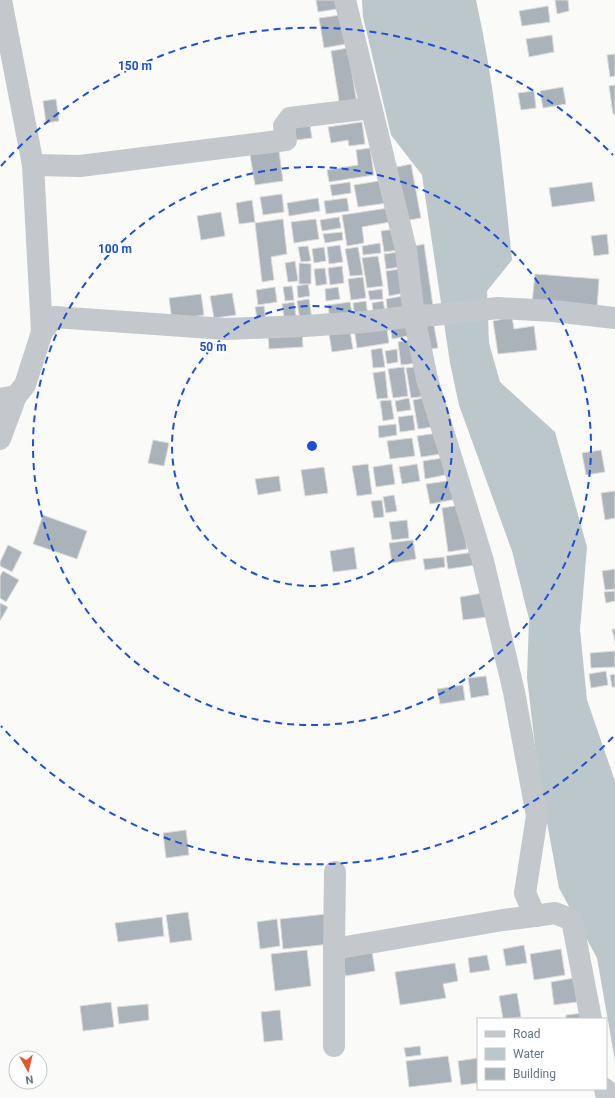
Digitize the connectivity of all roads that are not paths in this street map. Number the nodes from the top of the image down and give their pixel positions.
1 (1, 0) edge
2 (345, 0) edge
3 (4, 38) edge
4 (371, 108) junction
5 (33, 165) junction
6 (424, 315) junction
7 (615, 318) edge
8 (42, 332) junction
9 (8, 398) edge
10 (0, 438) edge
11 (335, 872) dead end
12 (535, 916) junction
13 (334, 949) junction
14 (591, 1018) edge
15 (334, 1046) dead end

1 - 3 street
2 - 4 street
3 - 5 street
4 - 5 street
4 - 6 street
5 - 8 street
6 - 7 street
6 - 8 street
6 - 12 street
8 - 9 street
9 - 10 street
11 - 13 street
12 - 13 street
12 - 14 street
13 - 15 street

